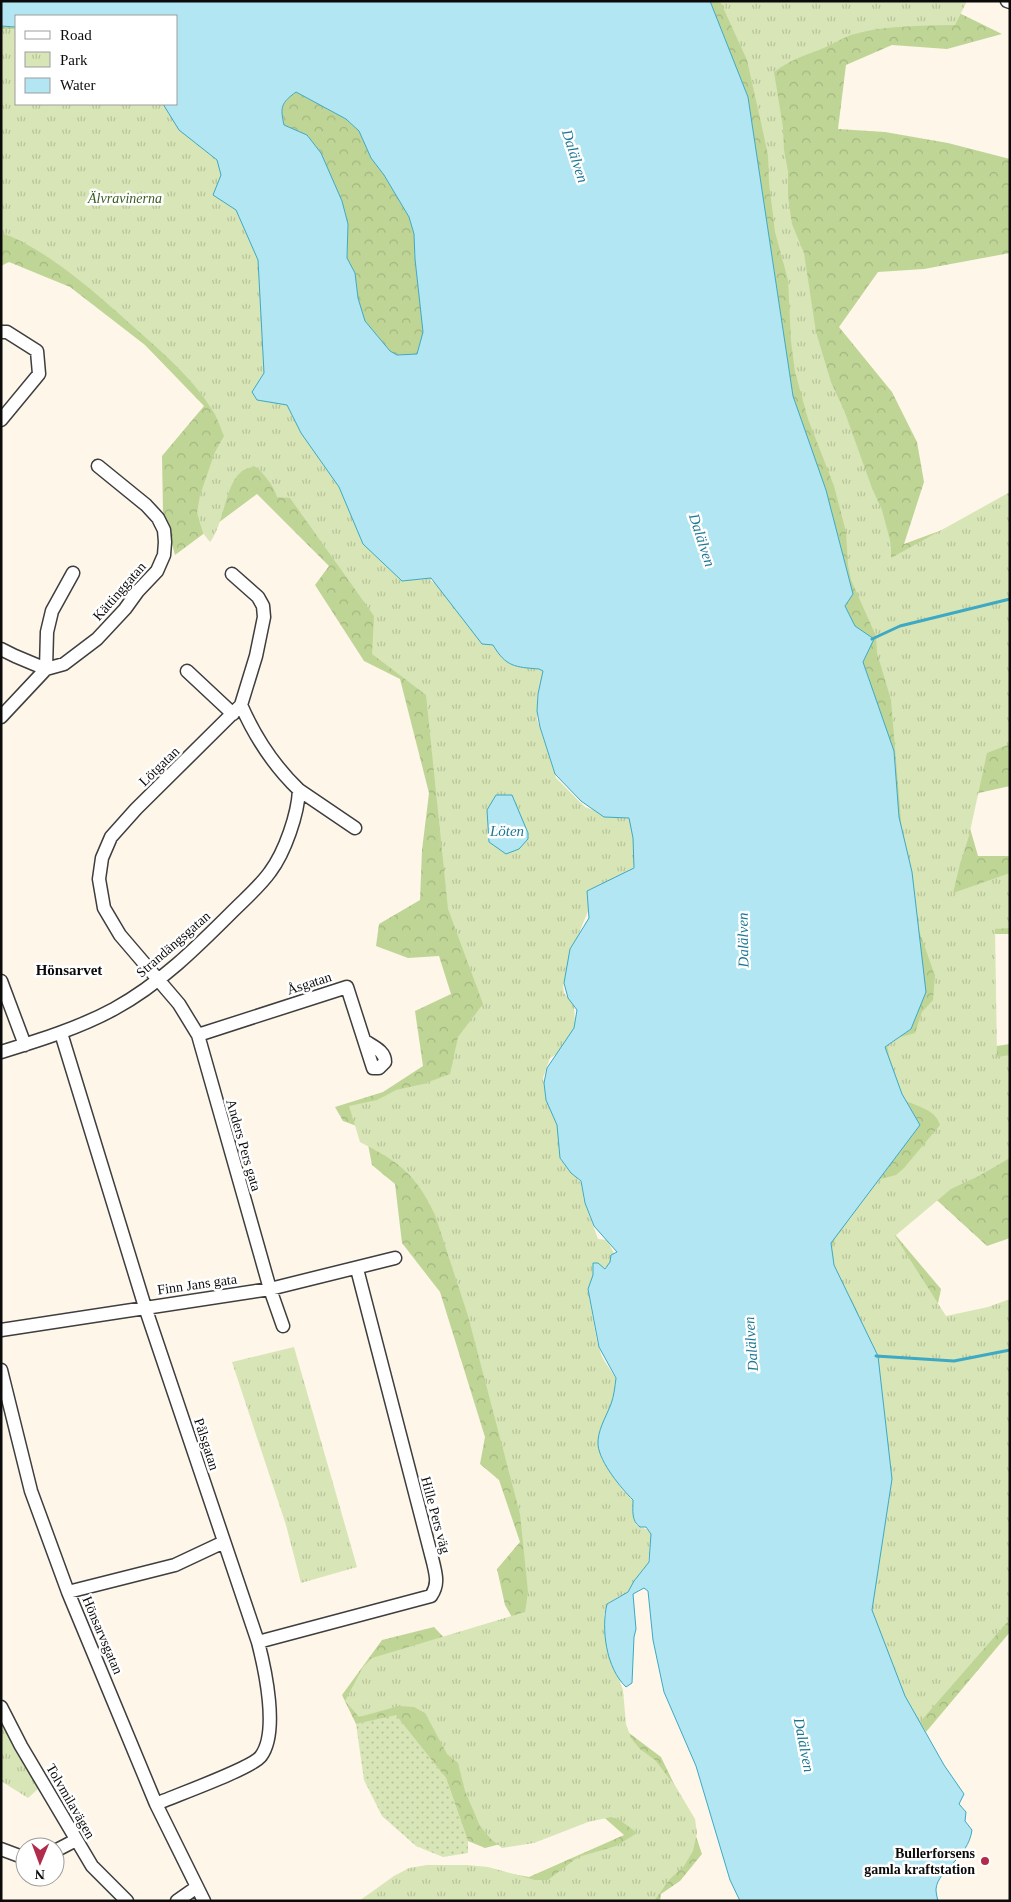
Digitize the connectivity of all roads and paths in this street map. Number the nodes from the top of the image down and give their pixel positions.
1 (1, 332) edge
2 (1, 420) edge
3 (98, 466) dead end
4 (73, 574) dead end
5 (232, 574) dead end
6 (1, 649) edge
7 (46, 669) junction
8 (187, 671) dead end
9 (237, 709) junction
10 (1, 717) edge
11 (299, 790) junction
12 (355, 828) dead end
13 (159, 980) junction
14 (1, 982) edge
15 (61, 1033) junction
16 (198, 1035) junction
17 (25, 1045) junction
18 (1, 1052) edge
19 (373, 1068) dead end
20 (395, 1258) dead end
21 (356, 1268) junction
22 (270, 1289) junction
23 (145, 1307) junction
24 (283, 1326) dead end
25 (1, 1330) edge
26 (1, 1370) edge
27 (224, 1542) junction
28 (68, 1592) junction
29 (258, 1642) junction
30 (1, 1707) edge
31 (156, 1804) junction
32 (76, 1840) junction
33 (65, 1846) edge
34 (1, 1850) edge
35 (15, 1855) edge
36 (196, 1887) junction
37 (127, 1901) edge
38 (177, 1901) edge
39 (204, 1901) edge

1 - 2 street
3 - 7 street, Kättinggatan
4 - 7 street
5 - 9 street, Lötgatan
6 - 7 street
7 - 10 street, Kättinggatan
8 - 9 street
9 - 11 street
9 - 13 street, Lötgatan
11 - 12 street
11 - 13 street, Strandängsgatan
13 - 15 street, Strandängsgatan
13 - 16 street, Anders Pers gata
14 - 17 street
15 - 17 street, Strandängsgatan
15 - 23 street, Pålsgatan
16 - 19 street, Åsgatan
16 - 22 street, Anders Pers gata
17 - 18 street, Strandängsgatan
20 - 21 street, Finn Jans gata
21 - 22 street, Finn Jans gata
21 - 29 street, Hille Pers väg
22 - 23 street, Finn Jans gata
22 - 24 street, Anders Pers gata
23 - 25 street, Finn Jans gata
23 - 27 street, Pålsgatan
26 - 28 street, Hönsarvsgatan
27 - 28 street
27 - 29 street, Pålsgatan
28 - 31 street, Hönsarvsgatan
29 - 31 street, Pålsgatan
30 - 32 street, Tolvmilavägen
31 - 36 street, Hönsarvsgatan
32 - 33 street
32 - 37 street, Tolvmilavägen
34 - 35 street
36 - 38 street
36 - 39 street, Hönsarvsgatan

